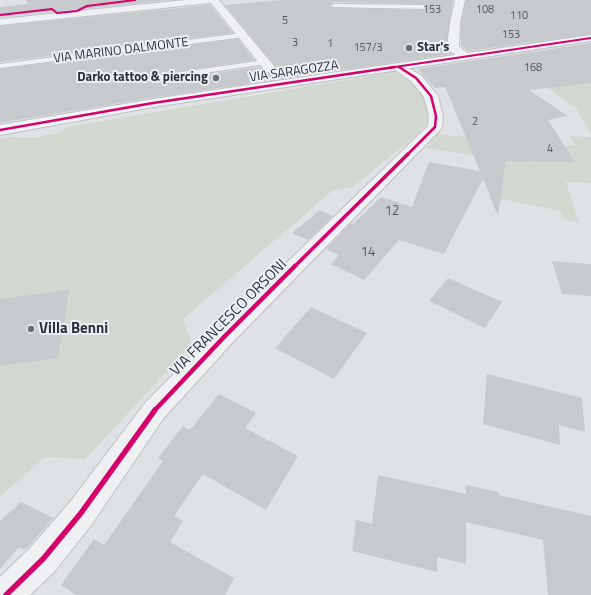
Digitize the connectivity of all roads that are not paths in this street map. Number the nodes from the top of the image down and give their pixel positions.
1 (214, 0) edge
2 (334, 6) dead end
3 (456, 6) edge
4 (424, 7) dead end
5 (0, 22) edge
6 (242, 35) junction
7 (591, 38) edge
8 (466, 56) junction
9 (0, 66) edge
10 (399, 67) junction
11 (273, 73) junction
12 (142, 80) dead end
13 (0, 130) edge
14 (6, 595) edge

1 - 5 street
1 - 6 street
2 - 4 lane
3 - 8 street
6 - 9 lane, VIA MARINO DALMONTE
6 - 11 street
7 - 8 main road, VIA SARAGOZZA
8 - 10 main road, VIA SARAGOZZA
10 - 11 main road, VIA SARAGOZZA
10 - 14 street, VIA FRANCESCO ORSONI
11 - 12 lane
11 - 13 main road, VIA SARAGOZZA

